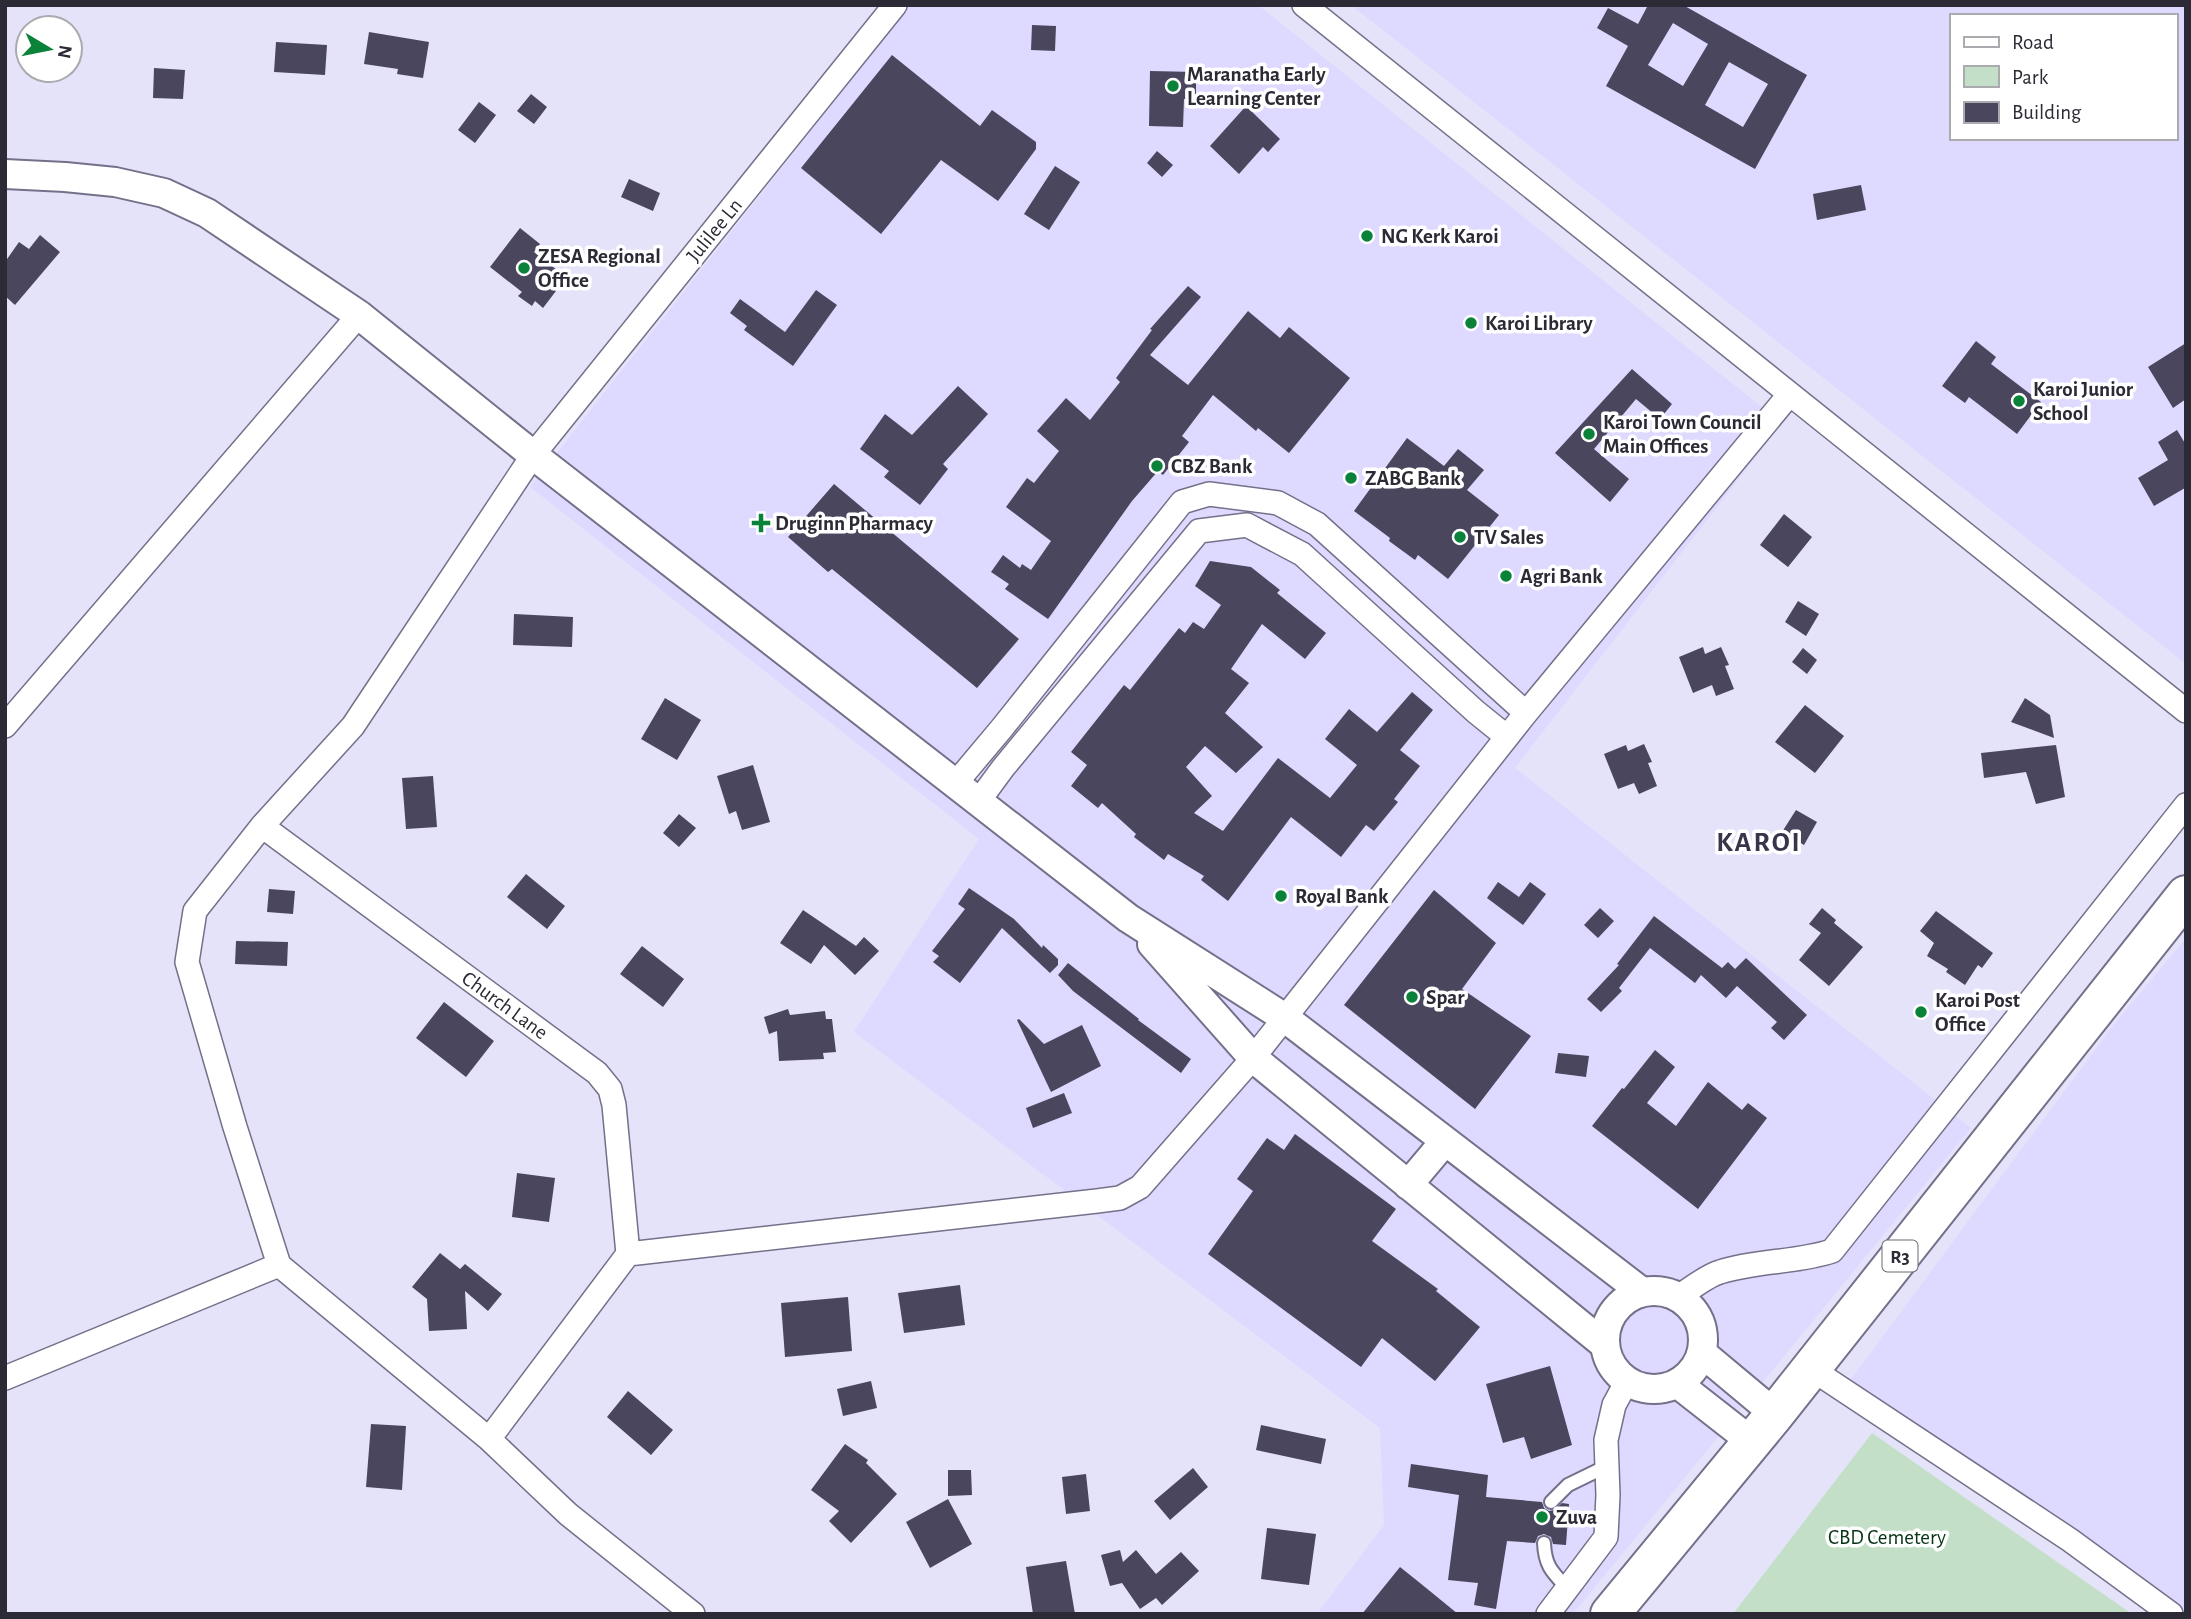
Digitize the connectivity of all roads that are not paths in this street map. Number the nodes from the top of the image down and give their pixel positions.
1 (895, 5) edge
2 (1304, 5) edge
3 (5, 174) edge
4 (359, 315) junction
5 (1789, 395) junction
6 (533, 455) junction
7 (1132, 564) junction
8 (1156, 583) junction
9 (1386, 586) junction
10 (1364, 610) junction
11 (2186, 711) edge
12 (1526, 713) junction
13 (8, 724) edge
14 (1507, 737) junction
15 (955, 784) junction
16 (978, 802) junction
17 (2186, 805) edge
18 (262, 825) junction
19 (2186, 895) edge
20 (1128, 918) junction
21 (1285, 1018) junction
22 (1254, 1058) junction
23 (1445, 1141) junction
24 (1408, 1185) junction
25 (628, 1254) junction
26 (279, 1265) junction
27 (1642, 1292) junction
28 (1678, 1297) junction
29 (1605, 1345) junction
30 (1702, 1353) junction
31 (1810, 1368) junction
32 (5, 1378) edge
33 (1627, 1381) junction
34 (1678, 1384) junction
35 (1764, 1428) junction
36 (489, 1439) junction
37 (1607, 1466) junction
38 (1551, 1502) dead end
39 (1544, 1543) dead end
40 (1567, 1588) junction
41 (694, 1614) edge
42 (1548, 1614) edge
43 (1610, 1614) edge
44 (2171, 1614) edge

1 - 6 street, Julilee Ln
2 - 5 street
3 - 4 street
4 - 6 street
4 - 13 street
5 - 11 street
5 - 12 street
6 - 15 street
6 - 18 street, Julilee Ln
7 - 8 street
7 - 9 street
7 - 15 street
8 - 10 street
8 - 16 street
9 - 10 street
9 - 12 street
10 - 14 street
12 - 14 street
14 - 21 street
15 - 16 street
16 - 20 street
17 - 28 street
18 - 25 street, Church Lane
18 - 26 street, Julilee Ln
19 - 31 highway, R3
20 - 21 street
20 - 22 street
21 - 22 street
21 - 23 street
22 - 24 street
22 - 25 street
23 - 24 street
23 - 27 street
24 - 29 street
25 - 36 street
26 - 32 street
26 - 36 street
27 - 28 street
27 - 29 street
28 - 30 street
29 - 33 street
30 - 34 street
30 - 35 street
31 - 35 highway, R3
31 - 44 street
33 - 34 street
33 - 37 street
34 - 35 street
35 - 43 highway, R3
36 - 41 street
37 - 38 lane
37 - 40 street
39 - 40 lane
40 - 42 street

